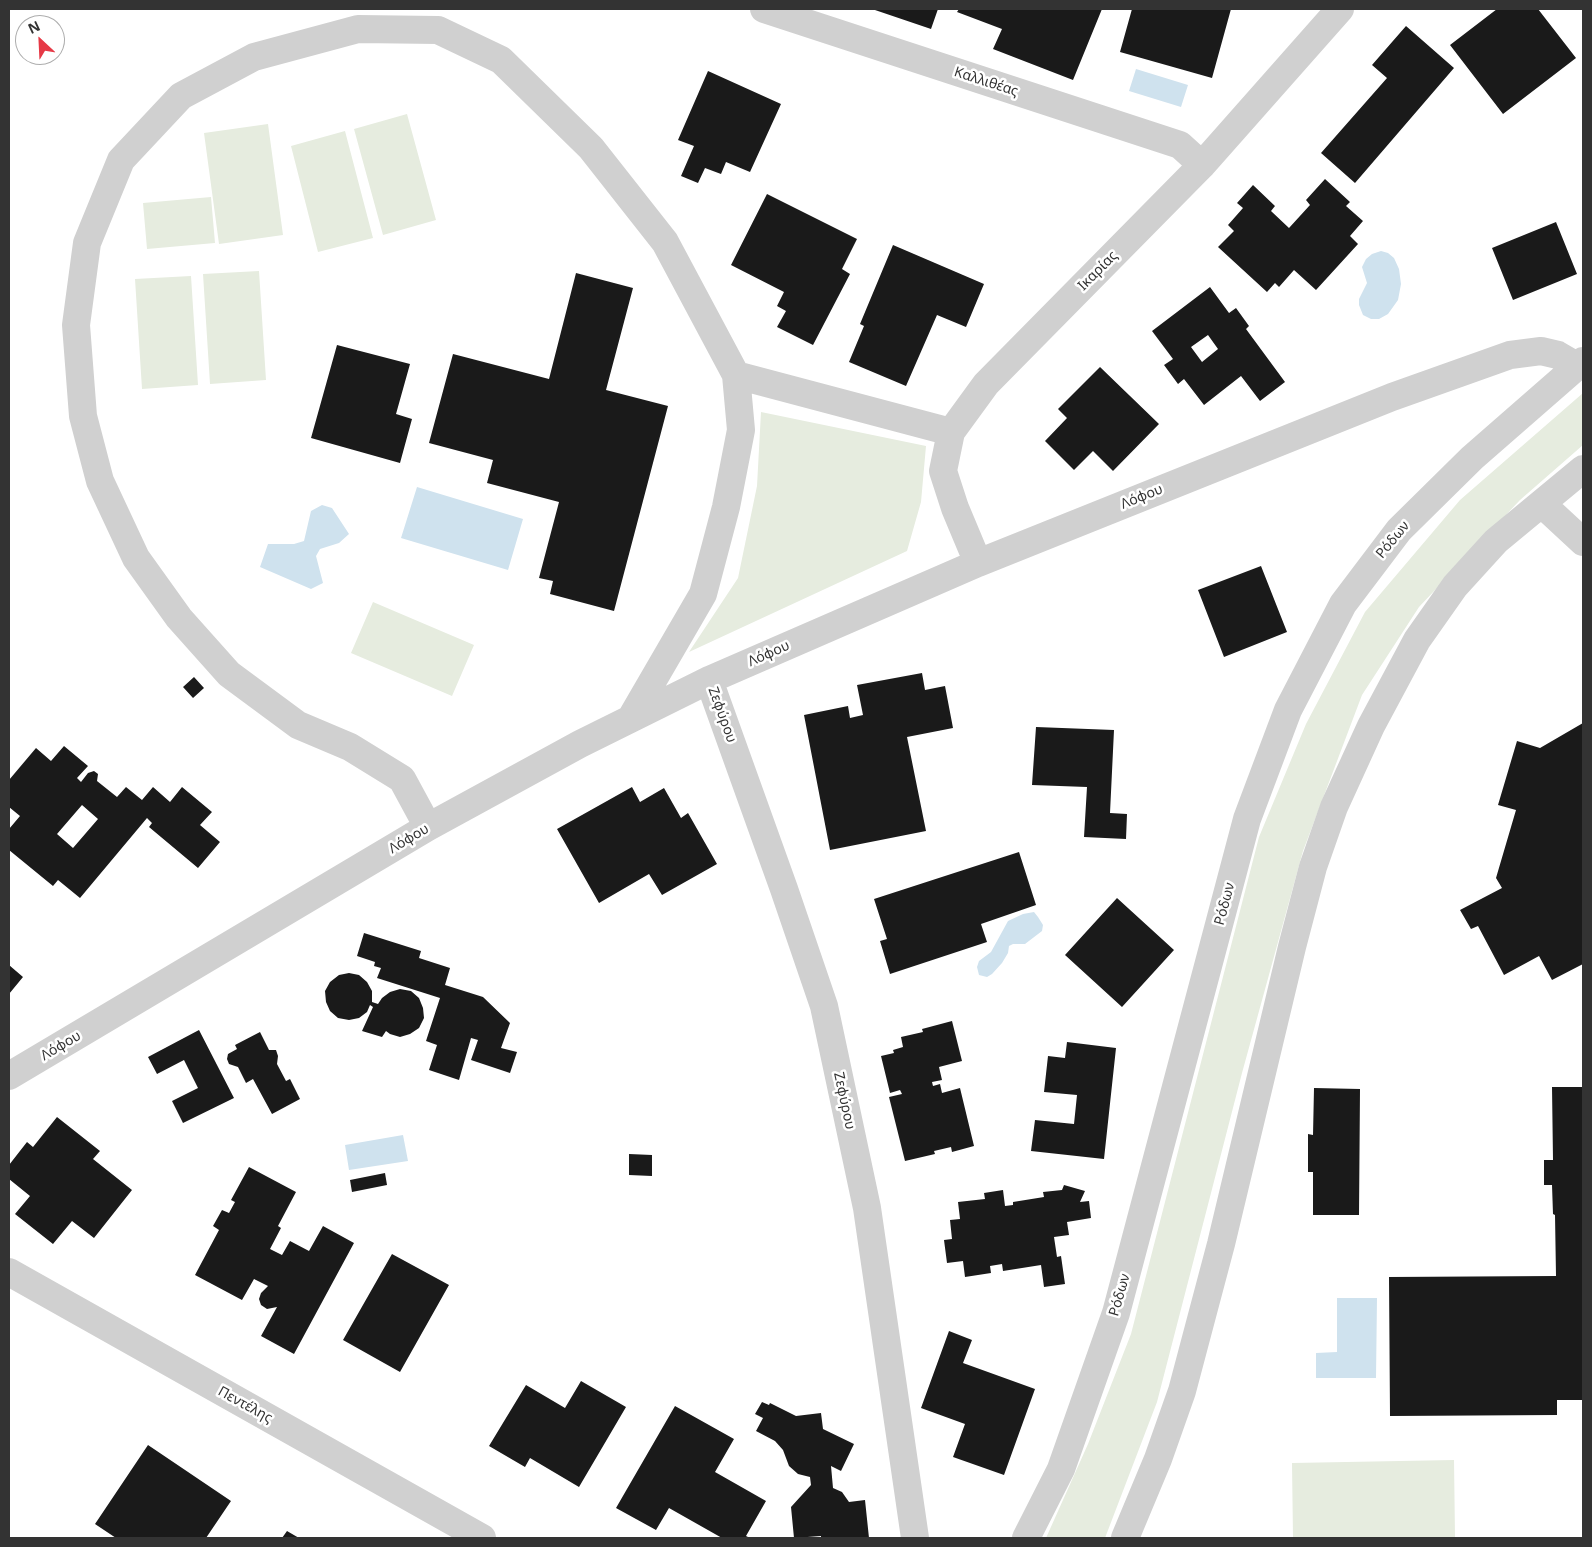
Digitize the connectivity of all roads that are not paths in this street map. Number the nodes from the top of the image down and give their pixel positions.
1 (764, 9) edge
2 (1340, 9) edge
3 (435, 19) edge
4 (1202, 165) junction
5 (1580, 363) edge
6 (736, 375) junction
7 (951, 432) junction
8 (1583, 469) edge
9 (1542, 504) junction
10 (1583, 542) edge
11 (978, 563) junction
12 (709, 680) junction
13 (631, 718) junction
14 (428, 827) junction
15 (9, 1076) edge
16 (9, 1272) edge
17 (482, 1538) edge
18 (915, 1538) edge
19 (1026, 1538) edge
20 (1126, 1538) edge

1 - 4 street, Καλλιθέας
2 - 4 street, Ικαρίας
3 - 6 street
3 - 14 street
4 - 7 street, Ικαρίας
5 - 11 street, Λόφου
5 - 19 street, Ρόδων
6 - 7 street
6 - 13 street
7 - 11 street, Ικαρίας
8 - 9 street
9 - 10 street
9 - 20 street
11 - 12 street, Λόφου
12 - 13 street, Λόφου
12 - 18 street, Ζεφύρου
13 - 14 street, Λόφου
14 - 15 street, Λόφου
16 - 17 street, Πεντέλης

